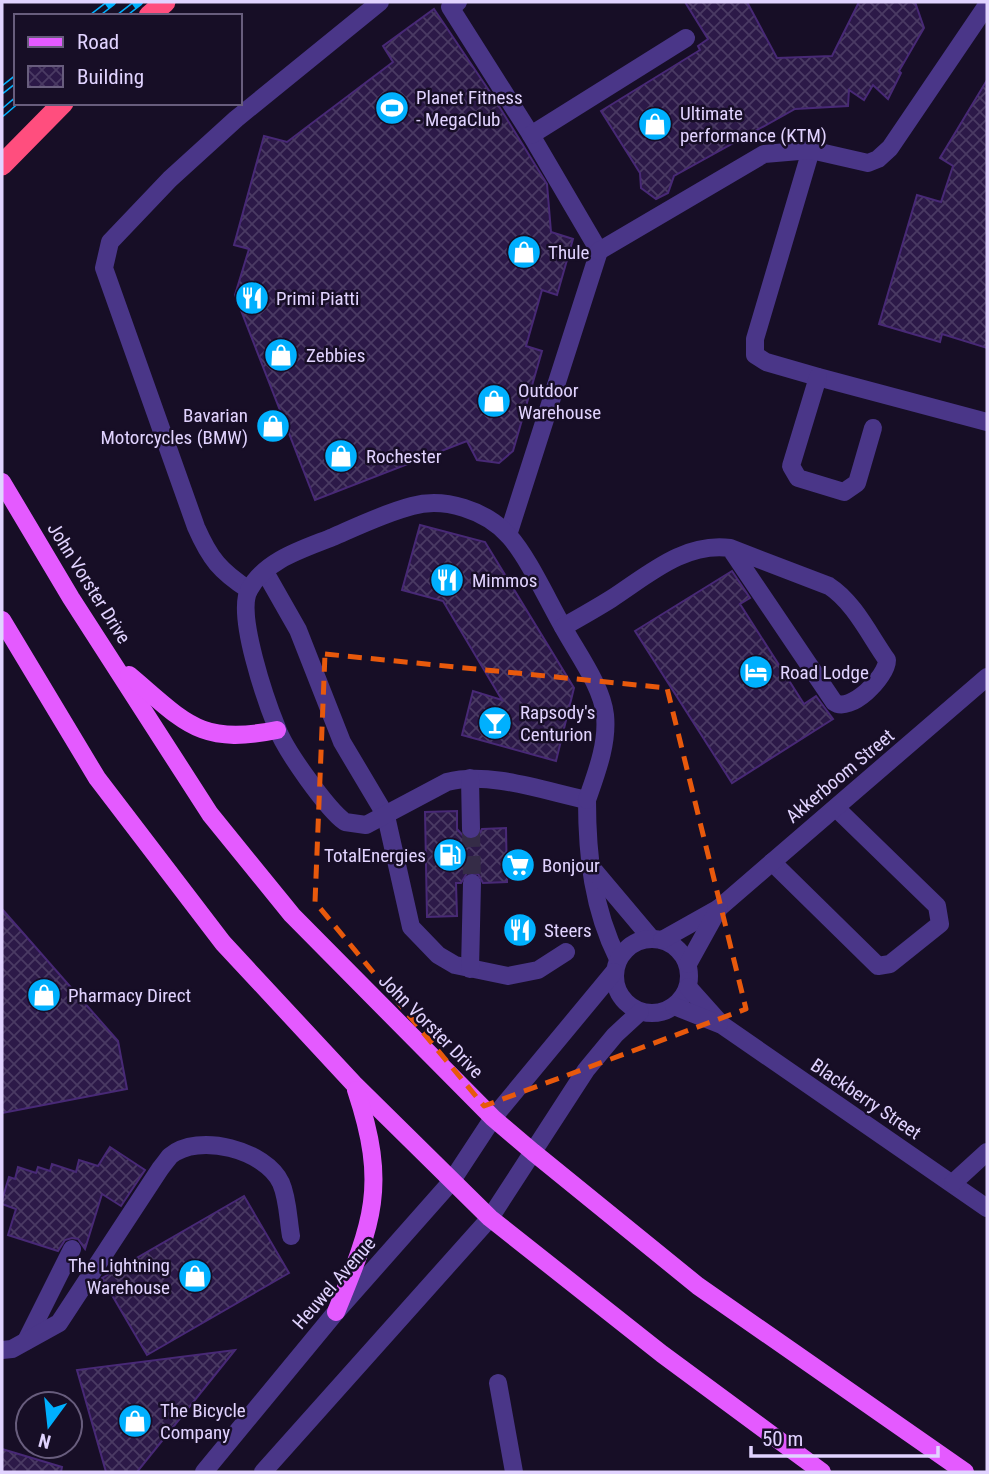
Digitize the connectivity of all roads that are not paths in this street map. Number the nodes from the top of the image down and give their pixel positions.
1 (165, 2) edge
2 (380, 2) edge
3 (451, 3) edge
4 (987, 5) edge
5 (151, 14) edge
6 (686, 38) dead end
7 (61, 105) edge
8 (531, 135) junction
9 (811, 150) junction
10 (2, 164) edge
11 (598, 251) junction
12 (818, 377) junction
13 (987, 422) edge
14 (873, 428) dead end
15 (2, 482) edge
16 (508, 535) junction
17 (730, 548) junction
18 (265, 572) junction
19 (249, 590) junction
20 (2, 620) edge
21 (563, 627) junction
22 (116, 664) junction
23 (987, 677) edge
24 (277, 730) junction
25 (470, 778) junction
26 (587, 800) junction
27 (836, 808) junction
28 (386, 816) junction
29 (471, 829) tunnel mouth
30 (772, 862) junction
31 (592, 868) junction
32 (472, 883) tunnel mouth
33 (719, 908) junction
34 (657, 939) junction
35 (566, 952) dead end
36 (688, 964) junction
37 (616, 966) junction
38 (470, 969) junction
39 (688, 987) junction
40 (674, 1006) junction
41 (640, 1012) junction
42 (722, 1025) junction
43 (354, 1084) junction
44 (493, 1118) junction
45 (533, 1152) junction
46 (987, 1152) edge
47 (450, 1182) junction
48 (953, 1183) junction
49 (987, 1208) edge
50 (490, 1218) junction
51 (290, 1236) dead end
52 (72, 1249) dead end
53 (336, 1312) junction
54 (13, 1347) edge
55 (498, 1383) dead end
56 (204, 1472) edge
57 (263, 1472) edge
58 (514, 1472) edge
59 (822, 1472) edge
60 (965, 1472) edge

1 - 5 highway
2 - 19 street
3 - 8 street
4 - 9 street
6 - 8 street
7 - 10 highway
8 - 11 street
9 - 11 street
9 - 12 street
11 - 16 street
12 - 13 street
12 - 14 street
15 - 22 main road, John Vorster Drive
16 - 18 street
16 - 21 street
17 - 17 street
17 - 21 street
18 - 19 street
18 - 28 street
19 - 24 street
20 - 43 main road
21 - 26 street
22 - 24 main road
22 - 44 main road, John Vorster Drive
23 - 27 street, Akkerboom Street
24 - 28 street
25 - 26 street
25 - 28 street
25 - 29 street
26 - 31 street
27 - 30 street, Akkerboom Street
27 - 30 street
28 - 38 street
30 - 33 street, Akkerboom Street
31 - 34 street
31 - 37 street
32 - 38 street
33 - 34 street, Akkerboom Street
33 - 36 street, Akkerboom Street
34 - 36 street
34 - 37 street
35 - 38 street
36 - 39 street
37 - 41 street
37 - 44 street
39 - 40 street
39 - 42 street, Blackberry Street
40 - 41 street
40 - 42 street, Blackberry Street
41 - 45 street
42 - 48 street, Blackberry Street
43 - 47 main road
43 - 53 main road
44 - 45 main road, John Vorster Drive
44 - 47 street, Heuwel Avenue
45 - 50 street
45 - 60 main road, John Vorster Drive
46 - 48 street
47 - 50 main road
47 - 53 street, Heuwel Avenue
48 - 49 street, Blackberry Street
50 - 57 street
50 - 59 main road
51 - 54 street
52 - 54 street
53 - 56 street, Heuwel Avenue
55 - 58 street

